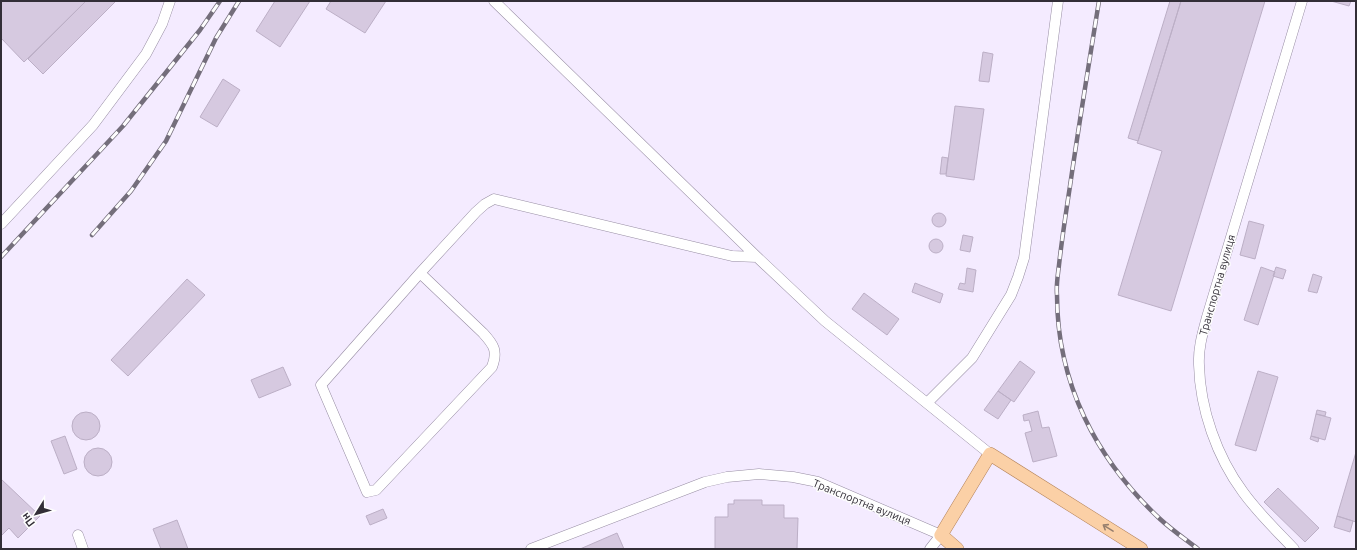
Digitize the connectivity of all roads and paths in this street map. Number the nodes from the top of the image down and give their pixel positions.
1 (170, 1) edge
2 (494, 1) edge
3 (1058, 1) edge
4 (1302, 1) edge
5 (1, 224) edge
6 (757, 257) junction
7 (420, 273) junction
8 (927, 403) junction
9 (990, 454) junction
10 (78, 535) dead end
11 (941, 535) junction
12 (83, 549) edge
13 (531, 549) edge
14 (930, 549) edge
15 (957, 549) edge
16 (1141, 549) edge
17 (1294, 549) edge

1 - 5 street
2 - 6 street
3 - 8 street
4 - 17 street, Транспортна вулиця
6 - 7 street
6 - 8 street
7 - 7 street
8 - 9 street
9 - 11 main road
16 -> 9 main road
10 - 12 street
11 - 13 street, Транспортна вулиця
11 - 14 street
11 - 15 main road

